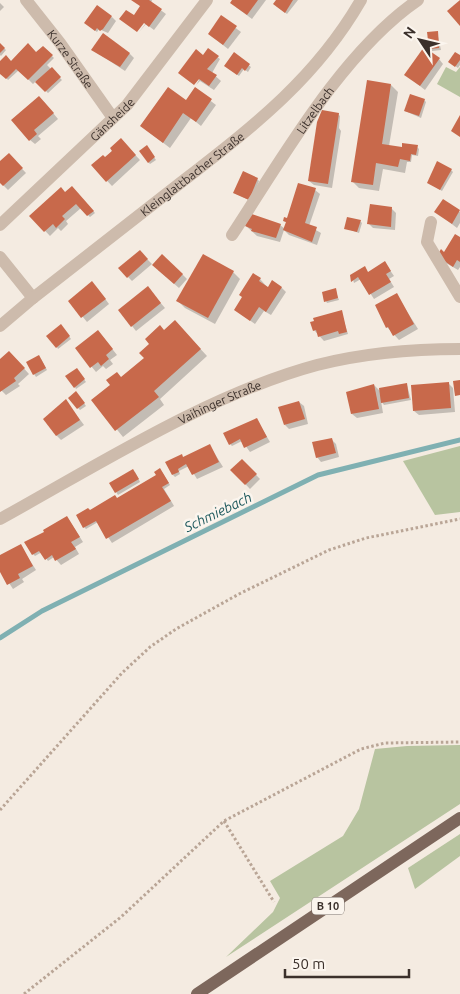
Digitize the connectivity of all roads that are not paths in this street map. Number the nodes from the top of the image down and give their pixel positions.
1 (26, 0) edge
2 (207, 0) edge
3 (362, 0) edge
4 (418, 0) edge
5 (113, 118) junction
6 (432, 222) dead end
7 (0, 225) edge
8 (232, 235) dead end
9 (0, 257) edge
10 (460, 297) edge
11 (33, 298) junction
12 (0, 326) edge
13 (460, 349) edge
14 (0, 518) edge
15 (460, 818) edge
16 (197, 994) edge

1 - 5 street, Kurze Straße
2 - 5 street, Gänsheide
3 - 11 street, Kleinglattbacher Straße
4 - 8 street, Litzelbach
5 - 7 street, Gänsheide
6 - 10 street
9 - 11 street
11 - 12 street, Kleinglattbacher Straße
13 - 14 street, Vaihinger Straße
15 - 16 main road, B 10

